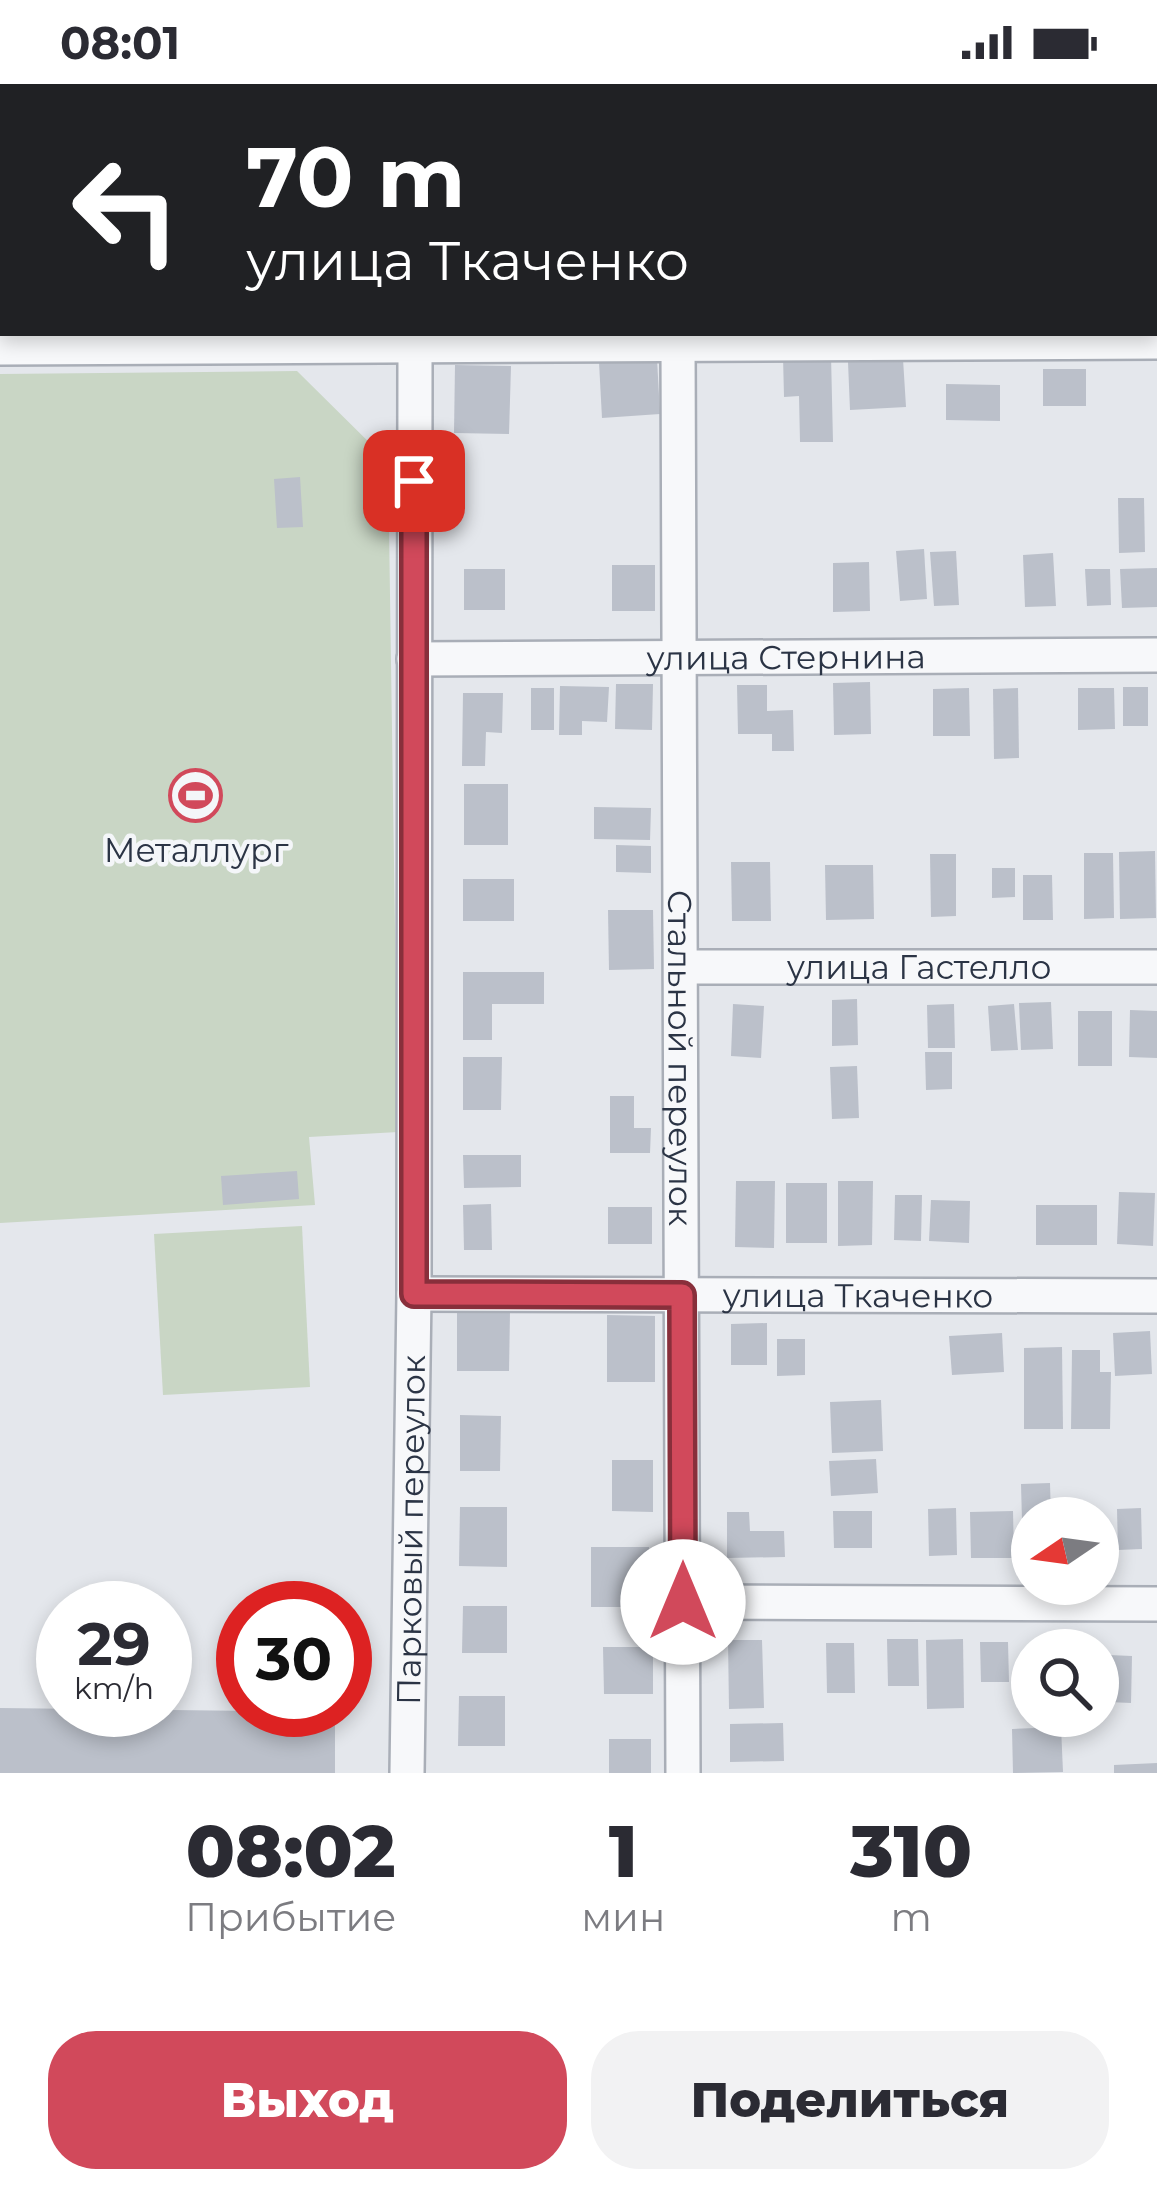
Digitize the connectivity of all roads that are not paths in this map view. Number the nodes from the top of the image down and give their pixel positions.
1 (1157, 342) edge
2 (678, 344) junction
3 (0, 348) edge
4 (415, 348) junction
5 (1157, 655) edge
6 (682, 657) junction
7 (414, 659) junction
8 (682, 967) junction
9 (1157, 967) edge
10 (414, 1294) junction
11 (682, 1295) junction
12 (1157, 1296) edge
13 (683, 1602) junction
14 (1157, 1604) edge
15 (407, 1773) edge
16 (683, 1773) edge

1 - 2 street
2 - 4 street
2 - 6 street, Стальной переулок
3 - 4 street
4 - 7 street, Парковый переулок
5 - 6 street, улица Стернина
6 - 7 street, улица Стернина
6 - 8 street, Стальной переулок
7 - 10 street, Парковый переулок
8 - 9 street, улица Гастелло
8 - 11 street, Стальной переулок
10 - 11 street, улица Ткаченко
10 - 15 street, Парковый переулок
11 - 12 street, улица Ткаченко
11 - 13 street, Стальной переулок
13 - 14 street
13 - 16 street, Стальной переулок

